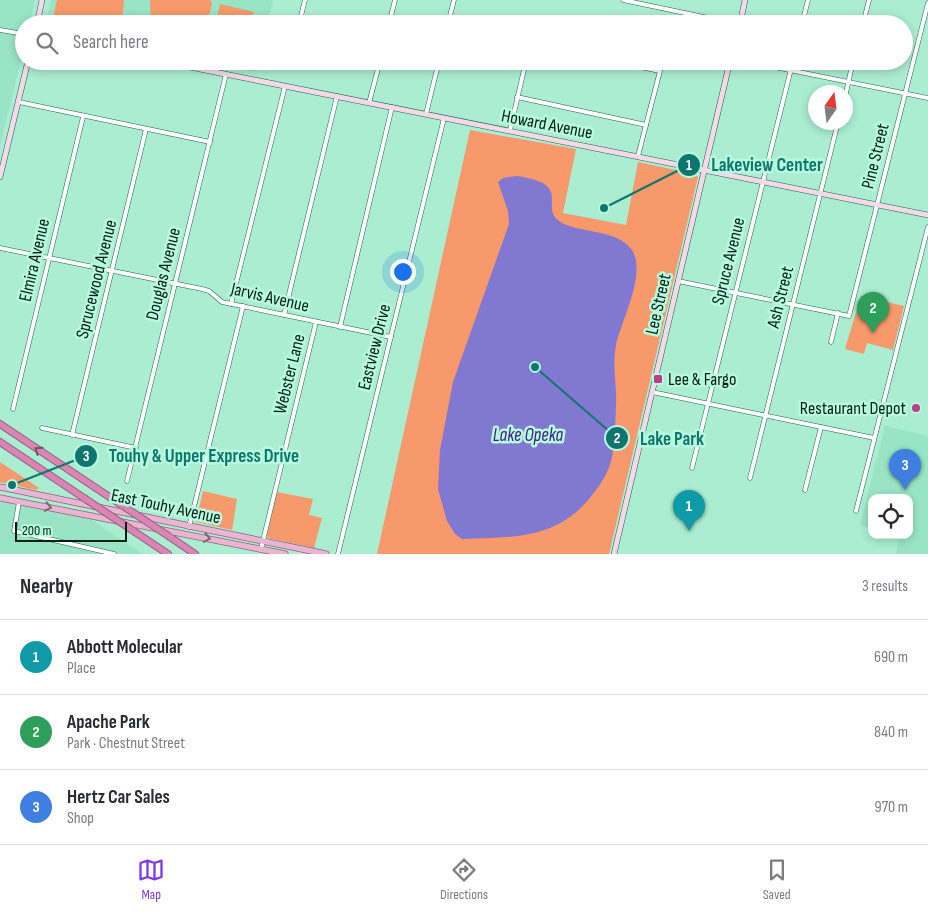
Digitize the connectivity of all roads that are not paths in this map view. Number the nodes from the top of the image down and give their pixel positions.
1 (42, 0) edge
2 (304, 0) edge
3 (395, 0) edge
4 (454, 0) edge
5 (623, 0) edge
6 (745, 0) edge
7 (808, 0) edge
8 (868, 0) edge
9 (928, 3) edge
10 (39, 15) edge
11 (301, 15) edge
12 (391, 15) edge
13 (450, 15) edge
14 (695, 15) edge
15 (741, 15) edge
16 (804, 15) edge
17 (865, 15) edge
18 (0, 30) edge
19 (15, 32) edge
20 (913, 62) edge
21 (26, 70) edge
22 (206, 70) edge
23 (378, 70) edge
24 (437, 70) edge
25 (524, 70) edge
26 (655, 70) edge
27 (728, 70) edge
28 (791, 70) joint
29 (851, 70) edge
30 (911, 70) edge
31 (226, 74) junction
32 (848, 82) junction
33 (847, 85) edge
34 (285, 86) junction
35 (905, 94) junction
36 (337, 96) junction
37 (517, 97) junction
38 (928, 98) edge
39 (18, 102) junction
40 (369, 103) junction
41 (392, 107) junction
42 (426, 114) junction
43 (83, 117) junction
44 (444, 118) junction
45 (646, 124) junction
46 (146, 130) junction
47 (510, 130) junction
48 (836, 130) edge
49 (210, 142) junction
50 (638, 156) junction
51 (704, 169) junction
52 (0, 177) edge
53 (762, 181) junction
54 (820, 193) junction
55 (877, 205) junction
56 (928, 215) edge
57 (928, 227) edge
58 (0, 248) edge
59 (49, 258) junction
60 (113, 271) junction
61 (678, 281) junction
62 (175, 283) junction
63 (735, 293) junction
64 (230, 304) junction
65 (792, 304) junction
66 (243, 306) junction
67 (838, 314) junction
68 (284, 315) junction
69 (316, 322) junction
70 (340, 327) junction
71 (391, 337) junction
72 (831, 342) dead end
73 (652, 392) junction
74 (708, 403) junction
75 (13, 410) dead end
76 (765, 415) junction
77 (0, 424) edge
78 (821, 426) junction
79 (42, 428) dead end
80 (72, 434) junction
81 (874, 438) junction
82 (0, 442) edge
83 (136, 448) junction
84 (692, 468) dead end
85 (750, 478) dead end
86 (128, 481) dead end
87 (0, 487) edge
88 (805, 490) dead end
89 (0, 498) edge
90 (19, 502) junction
91 (856, 511) dead end
92 (189, 527) junction
93 (262, 541) junction
94 (260, 549) junction
95 (114, 554) edge
96 (168, 554) edge
97 (195, 554) edge
98 (285, 554) edge
99 (326, 554) edge
100 (338, 554) edge
101 (614, 554) edge

1 - 10 street
2 - 11 street
3 - 12 street
4 - 13 street
5 - 14 street
6 - 15 street
7 - 16 street
8 - 17 street
9 - 20 street, Pine Street
18 - 19 street
21 - 39 street
22 - 31 street, Howard Avenue
23 - 40 street
24 - 42 street
25 - 37 street
26 - 45 street
27 - 51 street, Lee Street
28 - 32 street
28 - 53 street, Spruce Avenue
29 - 32 street
30 - 35 street, Pine Street
31 - 34 street, Howard Avenue
31 - 49 street, Douglas Avenue
32 - 33 street
32 - 35 street
34 - 36 street, Howard Avenue
34 - 64 street
35 - 38 street
35 - 55 street, Pine Street
36 - 40 street, Howard Avenue
36 - 68 street
37 - 45 street
37 - 47 street
39 - 43 street
39 - 52 street
40 - 41 street, Howard Avenue
41 - 42 street, Howard Avenue
41 - 70 street
42 - 44 street, Howard Avenue
43 - 46 street
43 - 59 street, Elmira Avenue
44 - 47 street, Howard Avenue
44 - 71 street, Eastview Drive
45 - 50 street
46 - 49 street
46 - 60 street, Sprucewood Avenue
47 - 50 street, Howard Avenue
48 - 54 street, Ash Street
49 - 62 street, Douglas Avenue
50 - 51 street, Howard Avenue
51 - 53 street, Howard Avenue
51 - 61 street, Lee Street
53 - 54 street, Howard Avenue
53 - 63 street, Spruce Avenue
54 - 55 street, Howard Avenue
54 - 65 street, Ash Street
55 - 56 street, Howard Avenue
55 - 67 street, Pine Street
57 - 81 street
58 - 59 street, Jarvis Avenue
59 - 60 street, Jarvis Avenue
59 - 75 street, Elmira Avenue
60 - 62 street, Jarvis Avenue
60 - 80 street, Sprucewood Avenue
61 - 63 street
61 - 73 street, Lee Street
62 - 64 street, Jarvis Avenue
62 - 83 street, Douglas Avenue
63 - 65 street
63 - 74 street, Spruce Avenue
64 - 66 street, Jarvis Avenue
65 - 67 street
65 - 76 street, Ash Street
66 - 68 street, Jarvis Avenue
66 - 92 street
67 - 72 street
68 - 69 street, Jarvis Avenue
69 - 70 street, Jarvis Avenue
69 - 93 street, Webster Lane
70 - 71 street, Jarvis Avenue
71 - 100 street, Eastview Drive
73 - 74 street
73 - 101 street, Lee Street
74 - 76 street
74 - 84 street, Spruce Avenue
76 - 78 street
76 - 85 street, Ash Street
97 -> 77 highway, bridge
78 - 81 street
78 - 88 street
79 - 80 street
80 - 83 street
81 - 91 street
82 - 96 highway, bridge
83 - 86 street, Douglas Avenue
87 - 92 main road, East Touhy Avenue
89 - 90 main road, East Touhy Avenue
90 -> 94 main road, East Touhy Avenue
90 - 95 street
92 - 93 main road, East Touhy Avenue
93 - 94 street, Webster Lane
93 - 99 main road, East Touhy Avenue
94 - 98 main road, East Touhy Avenue

